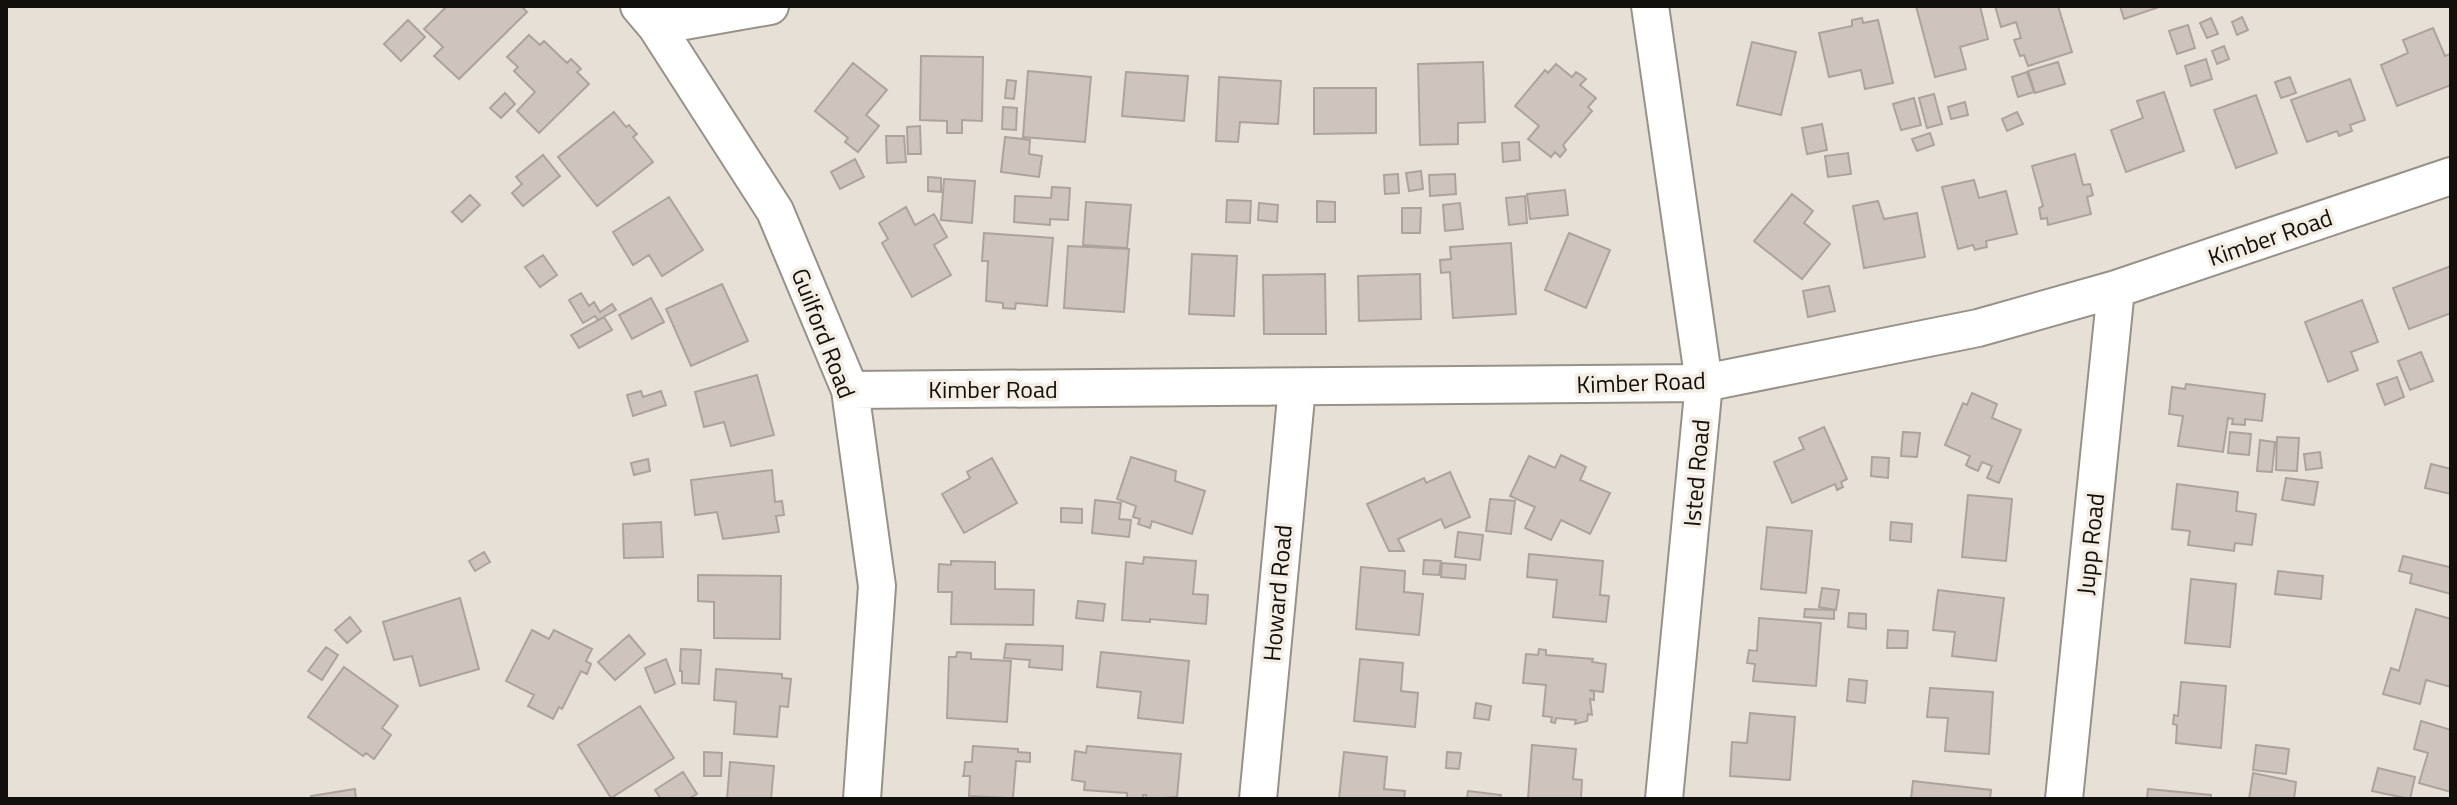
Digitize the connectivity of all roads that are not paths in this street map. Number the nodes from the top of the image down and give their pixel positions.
1 (770, 6) edge
2 (1650, 6) edge
3 (648, 16) edge
4 (2451, 176) edge
5 (2116, 289) junction
6 (1704, 383) junction
7 (1297, 387) junction
8 (850, 390) junction
9 (862, 799) edge
10 (1258, 799) edge
11 (1664, 799) edge
12 (2064, 799) edge

1 - 3 street
2 - 6 street, Isted Road
3 - 8 street, Guilford Road
4 - 5 street, Kimber Road
5 - 6 street, Kimber Road
5 - 12 street, Jupp Road
6 - 7 street, Kimber Road
6 - 11 street, Isted Road
7 - 8 street, Kimber Road
7 - 10 street, Howard Road
8 - 9 street, Guilford Road

